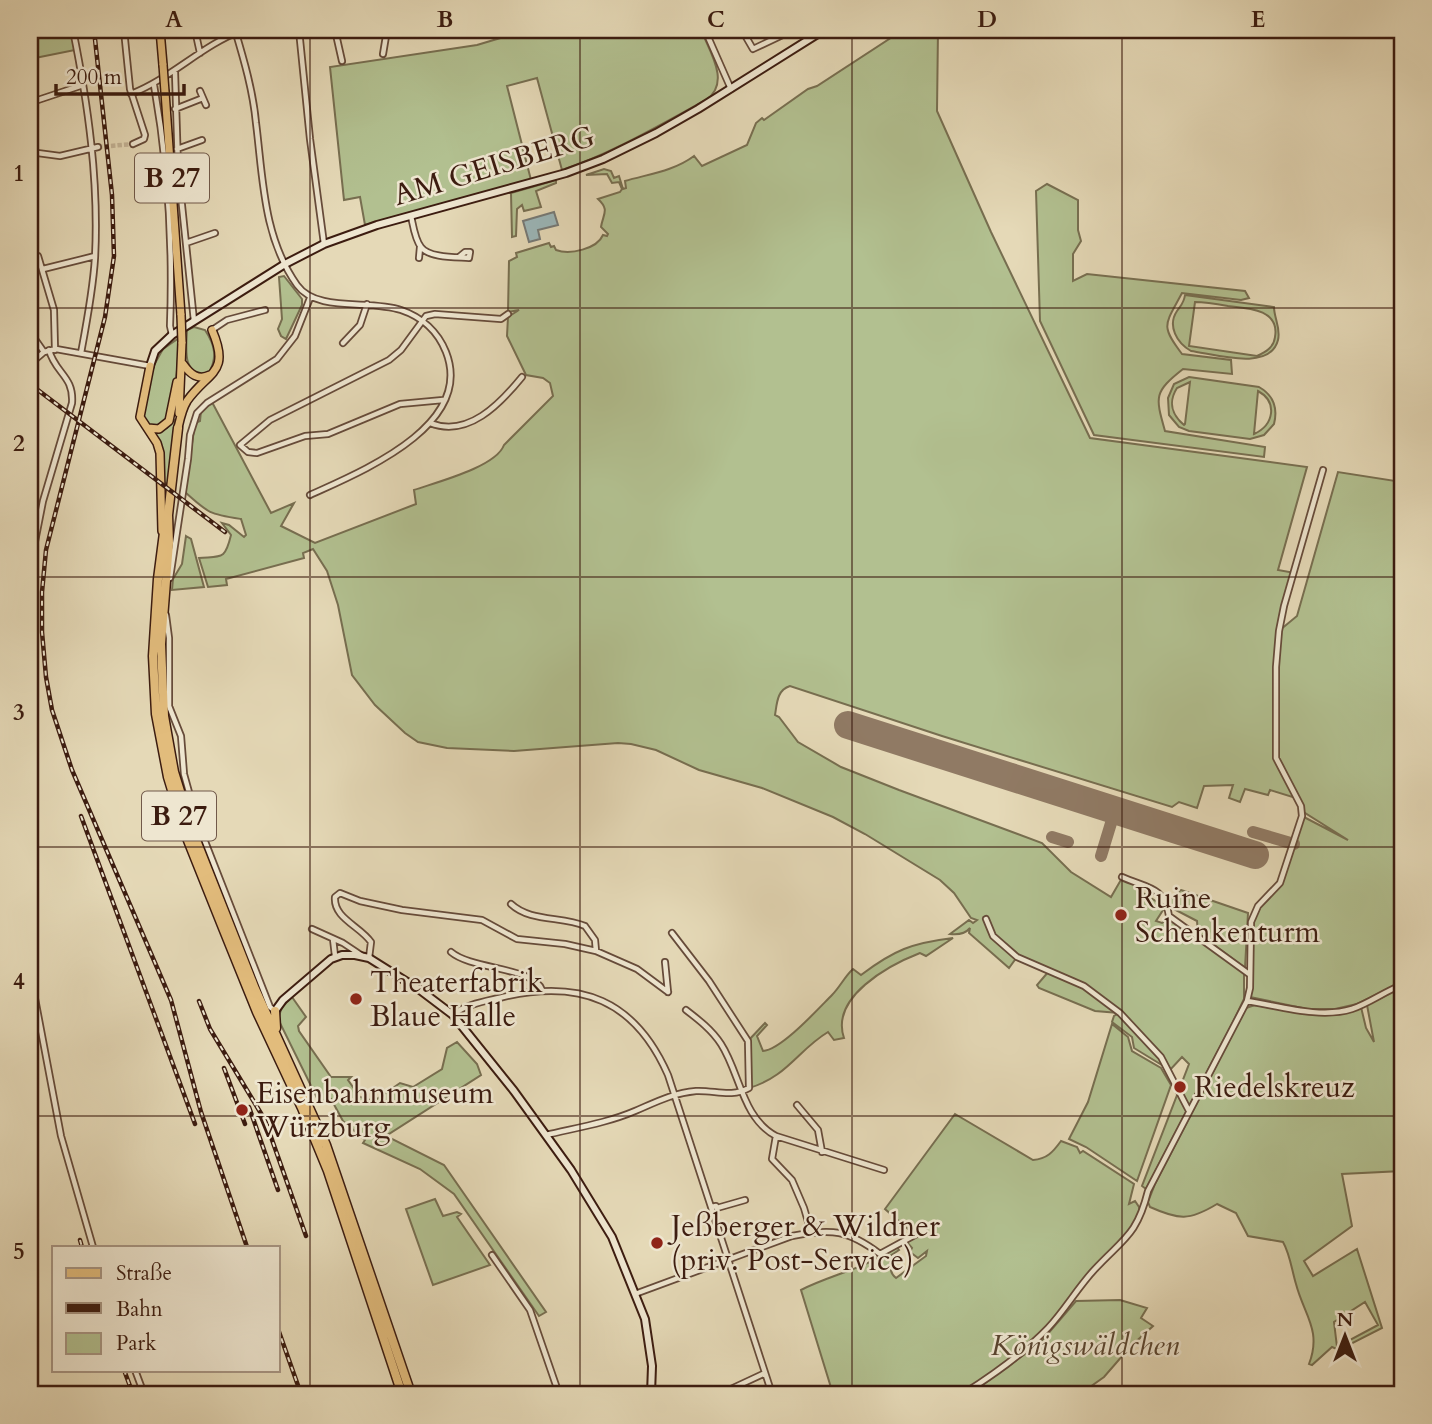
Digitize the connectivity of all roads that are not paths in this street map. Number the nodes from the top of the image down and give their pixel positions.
1 (73, 30) edge
2 (124, 30) edge
3 (160, 30) edge
4 (195, 30) edge
5 (243, 30) edge
6 (299, 30) edge
7 (335, 30) edge
8 (440, 30) edge
9 (705, 30) edge
10 (742, 30) edge
11 (788, 30) edge
12 (824, 30) edge
13 (235, 31) edge
14 (387, 31) edge
15 (200, 53) junction
16 (383, 54) dead end
17 (342, 61) dead end
18 (175, 72) junction
19 (83, 85) junction
20 (154, 85) junction
21 (731, 89) junction
22 (200, 91) dead end
23 (131, 94) junction
24 (203, 98) junction
25 (35, 101) dead end
26 (206, 105) dead end
27 (175, 110) junction
28 (202, 140) dead end
29 (133, 144) dead end
30 (98, 147) tunnel mouth
31 (91, 148) junction
32 (177, 149) junction
33 (30, 152) edge
34 (411, 216) junction
35 (215, 233) dead end
36 (186, 243) junction
37 (324, 244) junction
38 (420, 246) junction
39 (38, 256) dead end
40 (95, 256) junction
41 (459, 257) dead end
42 (419, 258) dead end
43 (285, 264) junction
44 (43, 269) junction
45 (310, 298) junction
46 (367, 304) junction
47 (265, 310) dead end
48 (508, 314) dead end
49 (204, 315) junction
50 (194, 321) junction
51 (421, 321) junction
52 (212, 330) junction
53 (30, 332) edge
54 (172, 335) junction
55 (343, 343) dead end
56 (49, 350) junction
57 (81, 353) junction
58 (30, 364) edge
59 (182, 364) junction
60 (150, 366) junction
61 (214, 372) junction
62 (182, 374) junction
63 (522, 377) dead end
64 (443, 400) junction
65 (430, 423) junction
66 (147, 428) junction
67 (178, 428) junction
68 (1324, 470) dead end
69 (310, 495) dead end
70 (167, 515) junction
71 (162, 538) junction
72 (30, 567) edge
73 (1122, 877) dead end
74 (511, 904) dead end
75 (986, 919) dead end
76 (312, 929) dead end
77 (671, 933) dead end
78 (333, 938) junction
79 (596, 951) junction
80 (451, 952) dead end
81 (335, 957) junction
82 (365, 957) junction
83 (665, 962) dead end
84 (30, 972) edge
85 (1250, 975) junction
86 (1402, 985) edge
87 (542, 990) junction
88 (1247, 1001) junction
89 (686, 1010) dead end
90 (275, 1011) junction
91 (453, 1015) junction
92 (278, 1049) junction
93 (742, 1092) junction
94 (675, 1094) junction
95 (797, 1105) dead end
96 (1190, 1112) junction
97 (546, 1135) junction
98 (776, 1136) junction
99 (822, 1152) junction
100 (884, 1170) dead end
101 (745, 1200) dead end
102 (712, 1207) junction
103 (925, 1230) dead end
104 (811, 1232) junction
105 (93, 1246) edge
106 (492, 1255) dead end
107 (728, 1258) junction
108 (635, 1293) junction
109 (136, 1372) edge
110 (765, 1373) junction
111 (1402, 1388) edge
112 (144, 1394) edge
113 (402, 1394) edge
114 (411, 1394) edge
115 (559, 1394) edge
116 (652, 1394) edge
117 (720, 1394) edge
118 (772, 1394) edge
119 (962, 1394) edge
120 (1401, 1394) edge

1 - 19 street
2 - 23 street
3 - 59 main road, B 27, bridge
4 - 15 street
5 - 13 street
6 - 37 street
7 - 17 street
8 - 14 street
9 - 21 street
10 - 11 street
12 - 21 street, AM GEISBERG
13 - 15 street
13 - 43 street
14 - 16 street
15 - 18 street
18 - 20 street
18 - 27 street
19 - 25 street
19 - 31 street
20 - 23 street
20 - 54 street
21 - 34 street, AM GEISBERG
22 - 24 street
23 - 29 street
24 - 26 street
24 - 27 street
27 - 32 street
28 - 32 street
30 - 31 street
31 - 33 street
31 - 40 street
32 - 36 street
34 - 37 street, AM GEISBERG
34 - 38 street
35 - 36 street
36 - 50 street
37 - 43 street, AM GEISBERG
38 - 41 street
38 - 42 street
39 - 44 street
40 - 44 street
40 - 57 street
43 - 45 street
43 - 49 street, AM GEISBERG
44 - 56 street
45 - 46 street
45 - 90 street
46 - 51 street
46 - 55 street
47 - 52 street
48 - 51 street
49 - 50 street, AM GEISBERG
49 - 52 street
50 - 54 street, AM GEISBERG
51 - 64 street
51 - 64 street
52 - 61 main road
53 - 56 street
54 - 60 street
56 - 57 street
56 - 58 street
56 - 72 street
57 - 60 street
59 - 61 main road
59 - 62 main road, B 27
60 - 66 main road
61 - 67 main road
62 - 66 main road
62 - 67 main road, B 27
63 - 65 street
64 - 65 street
65 - 69 street
66 - 71 main road
67 - 70 highway, B 27
68 - 85 street
70 - 71 highway, B 27
70 - 92 highway, B 27
71 - 92 highway, B 27
73 - 85 street
74 - 79 street
75 - 96 street
76 - 78 street
77 - 93 street
78 - 81 street
78 - 82 street
79 - 82 street
79 - 83 street
80 - 87 street
81 - 82 street
81 - 90 street
82 - 91 street
84 - 105 street
85 - 88 street
86 - 88 street
87 - 91 street
87 - 94 street
88 - 96 street
89 - 93 street
90 - 92 highway
91 - 97 street
92 - 113 highway, B 27
92 - 114 highway, B 27
93 - 94 street
93 - 98 street
94 - 97 street
94 - 102 street
95 - 99 street
96 - 119 street
97 - 108 street
98 - 99 street
98 - 104 street
99 - 100 street
101 - 102 street
102 - 107 street
103 - 104 street
104 - 107 street
106 - 115 street
107 - 108 street
107 - 110 street
108 - 116 street
109 - 112 street
110 - 117 street
110 - 118 street
111 - 120 street

